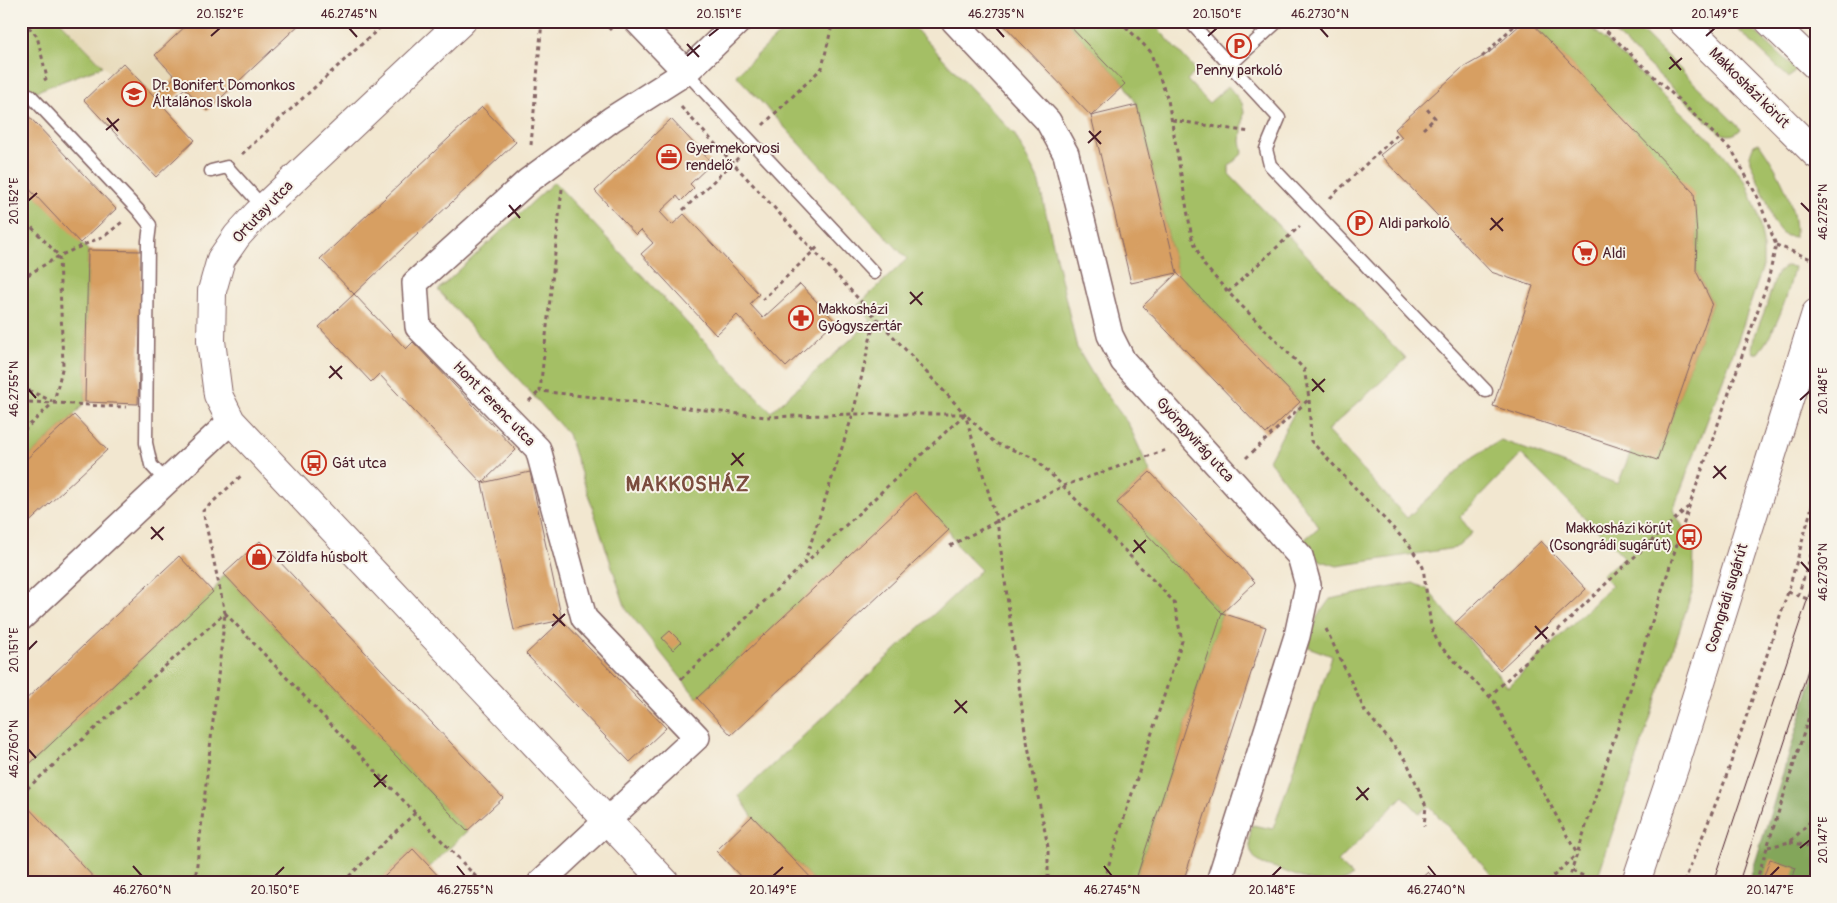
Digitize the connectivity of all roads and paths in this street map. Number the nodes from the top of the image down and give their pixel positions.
1 (23, 21) edge
2 (388, 21) edge
3 (462, 21) edge
4 (542, 21) edge
5 (603, 21) edge
6 (636, 21) edge
7 (739, 21) edge
8 (833, 21) edge
9 (954, 21) edge
10 (1120, 21) edge
11 (1189, 21) edge
12 (1278, 21) edge
13 (1519, 21) edge
14 (1596, 21) edge
15 (1682, 21) edge
16 (1769, 21) edge
17 (616, 36) dead end
18 (1482, 57) dead end
19 (1230, 65) junction
20 (1816, 66) edge
21 (686, 72) junction
22 (662, 86) junction
23 (30, 95) joint
24 (1426, 108) dead end
25 (1172, 120) junction
26 (1423, 129) dead end
27 (1399, 133) dead end
28 (1271, 135) junction
29 (751, 141) junction
30 (566, 152) junction
31 (1816, 154) edge
32 (732, 163) junction
33 (228, 167) junction
34 (211, 171) dead end
35 (528, 180) junction
36 (264, 208) junction
37 (138, 210) junction
38 (683, 210) dead end
39 (1315, 212) junction
40 (21, 216) edge
41 (835, 232) junction
42 (1776, 245) junction
43 (814, 252) junction
44 (59, 256) junction
45 (1816, 261) edge
46 (874, 274) dead end
47 (21, 279) edge
48 (1228, 292) junction
49 (762, 300) dead end
50 (1816, 313) edge
51 (875, 318) junction
52 (1816, 382) edge
53 (21, 387) edge
54 (1486, 391) dead end
55 (1309, 398) junction
56 (21, 402) edge
57 (54, 402) junction
58 (147, 408) junction
59 (1785, 409) junction
60 (853, 414) junction
61 (965, 414) junction
62 (230, 421) junction
63 (21, 434) edge
64 (1196, 440) junction
65 (263, 456) junction
66 (1228, 476) junction
67 (166, 481) junction
68 (1063, 486) junction
69 (1816, 500) edge
70 (1689, 507) junction
71 (997, 521) junction
72 (1816, 539) edge
73 (950, 546) dead end
74 (804, 564) junction
75 (1788, 592) junction
76 (1798, 596) junction
77 (1816, 602) edge
78 (225, 613) junction
79 (21, 618) edge
80 (1325, 626) dead end
81 (1816, 695) edge
82 (1489, 697) junction
83 (660, 698) junction
84 (21, 794) edge
85 (415, 813) junction
86 (1816, 816) edge
87 (606, 820) junction
88 (1424, 826) dead end
89 (1790, 842) junction
90 (1767, 847) junction
91 (1816, 848) edge
92 (1577, 854) junction
93 (1572, 871) junction
94 (196, 882) edge
95 (343, 882) edge
96 (481, 882) edge
97 (541, 882) edge
98 (665, 882) edge
99 (1048, 882) edge
100 (1103, 882) edge
101 (1219, 882) edge
102 (1547, 882) edge
103 (1568, 882) edge
104 (1599, 882) edge
105 (1636, 882) edge
106 (1684, 882) edge
107 (1756, 882) edge

1 - 23 path
2 - 33 path
3 - 36 street, Ortutay utca
4 - 35 path
5 - 17 path
6 - 21 street
7 - 21 street
8 - 29 path
9 - 64 street, Gyöngyvirág utca
10 - 25 path
11 - 19 lane
12 - 19 lane
13 - 18 path
14 - 42 path
15 - 31 street, Makkosházi körút
16 - 20 street
19 - 28 lane
21 - 22 street, Hont Ferenc utca
21 - 29 lane
22 - 30 street, Hont Ferenc utca
22 - 32 path
23 - 37 lane
24 - 26 path
25 - 28 path
25 - 48 path
27 - 39 path
28 - 39 lane
29 - 32 path
29 - 41 lane
30 - 35 street, Hont Ferenc utca
30 - 60 path
32 - 38 path
32 - 43 path
33 - 34 lane
33 - 36 lane
35 - 83 street, Hont Ferenc utca
36 - 62 street, Ortutay utca
37 - 44 path
37 - 58 lane
39 - 48 path
39 - 54 lane
40 - 44 path
41 - 43 path
41 - 46 lane
42 - 45 path
42 - 70 path
43 - 49 path
43 - 51 path
44 - 47 path
44 - 57 path
48 - 55 path
50 - 59 street, Csongrádi sugárút
51 - 60 path
51 - 61 path
52 - 59 street
53 - 57 path
55 - 66 path
55 - 82 path
56 - 57 path
57 - 58 path
57 - 63 path
58 - 67 lane
59 - 105 street, Csongrádi sugárút
60 - 61 path
60 - 74 path
61 - 68 path
61 - 71 path
61 - 74 path
62 - 65 street, Ortutay utca
62 - 67 street
64 - 66 street, Gyöngyvirág utca
64 - 68 path
65 - 78 path
65 - 87 street
66 - 101 street, Gyöngyvirág utca
67 - 79 street
68 - 71 path
68 - 100 path
69 - 75 path
70 - 82 path
70 - 92 path
71 - 73 path
71 - 99 path
72 - 76 path
74 - 83 path
75 - 76 path
75 - 106 path
76 - 77 path
78 - 84 path
78 - 85 path
78 - 94 path
80 - 88 path
81 - 90 path
82 - 92 path
83 - 87 street, Hont Ferenc utca
85 - 95 path
85 - 96 path
86 - 89 path
87 - 97 street
87 - 98 street
89 - 90 path
89 - 91 path
90 - 107 path
92 - 93 path
92 - 102 path
93 - 103 path
93 - 104 path

